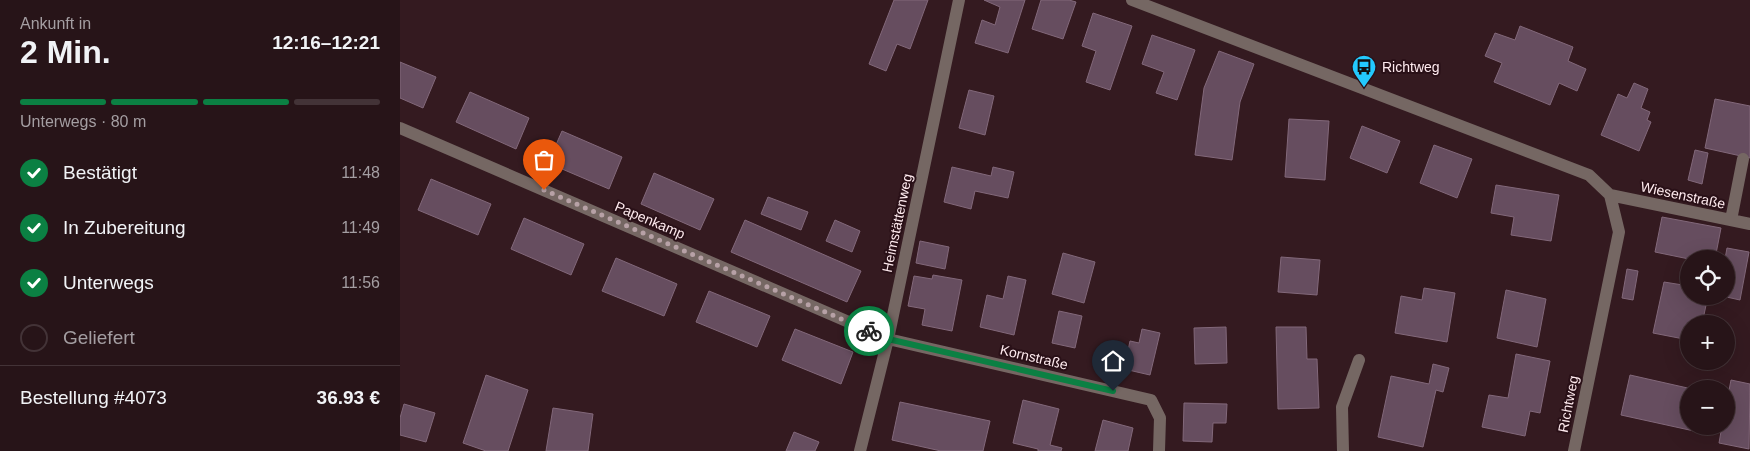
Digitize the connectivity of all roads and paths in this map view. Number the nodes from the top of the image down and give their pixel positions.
1 (958, 0) edge
2 (1132, 0) edge
3 (400, 128) edge
4 (1743, 160) dead end
5 (1610, 195) junction
6 (1731, 220) junction
7 (1750, 224) edge
8 (888, 339) junction
9 (1359, 360) dead end
10 (860, 451) edge
11 (1160, 451) edge
12 (1343, 451) edge
13 (1574, 451) edge

1 - 8 street, Heimstättenweg
2 - 5 street
3 - 8 street, Papenkamp
4 - 6 street
5 - 6 street, Wiesenstraße
5 - 13 street, Richtweg
6 - 7 street, Wiesenstraße
8 - 10 street, Heimstättenweg
8 - 11 street, Kornstraße
9 - 12 street

